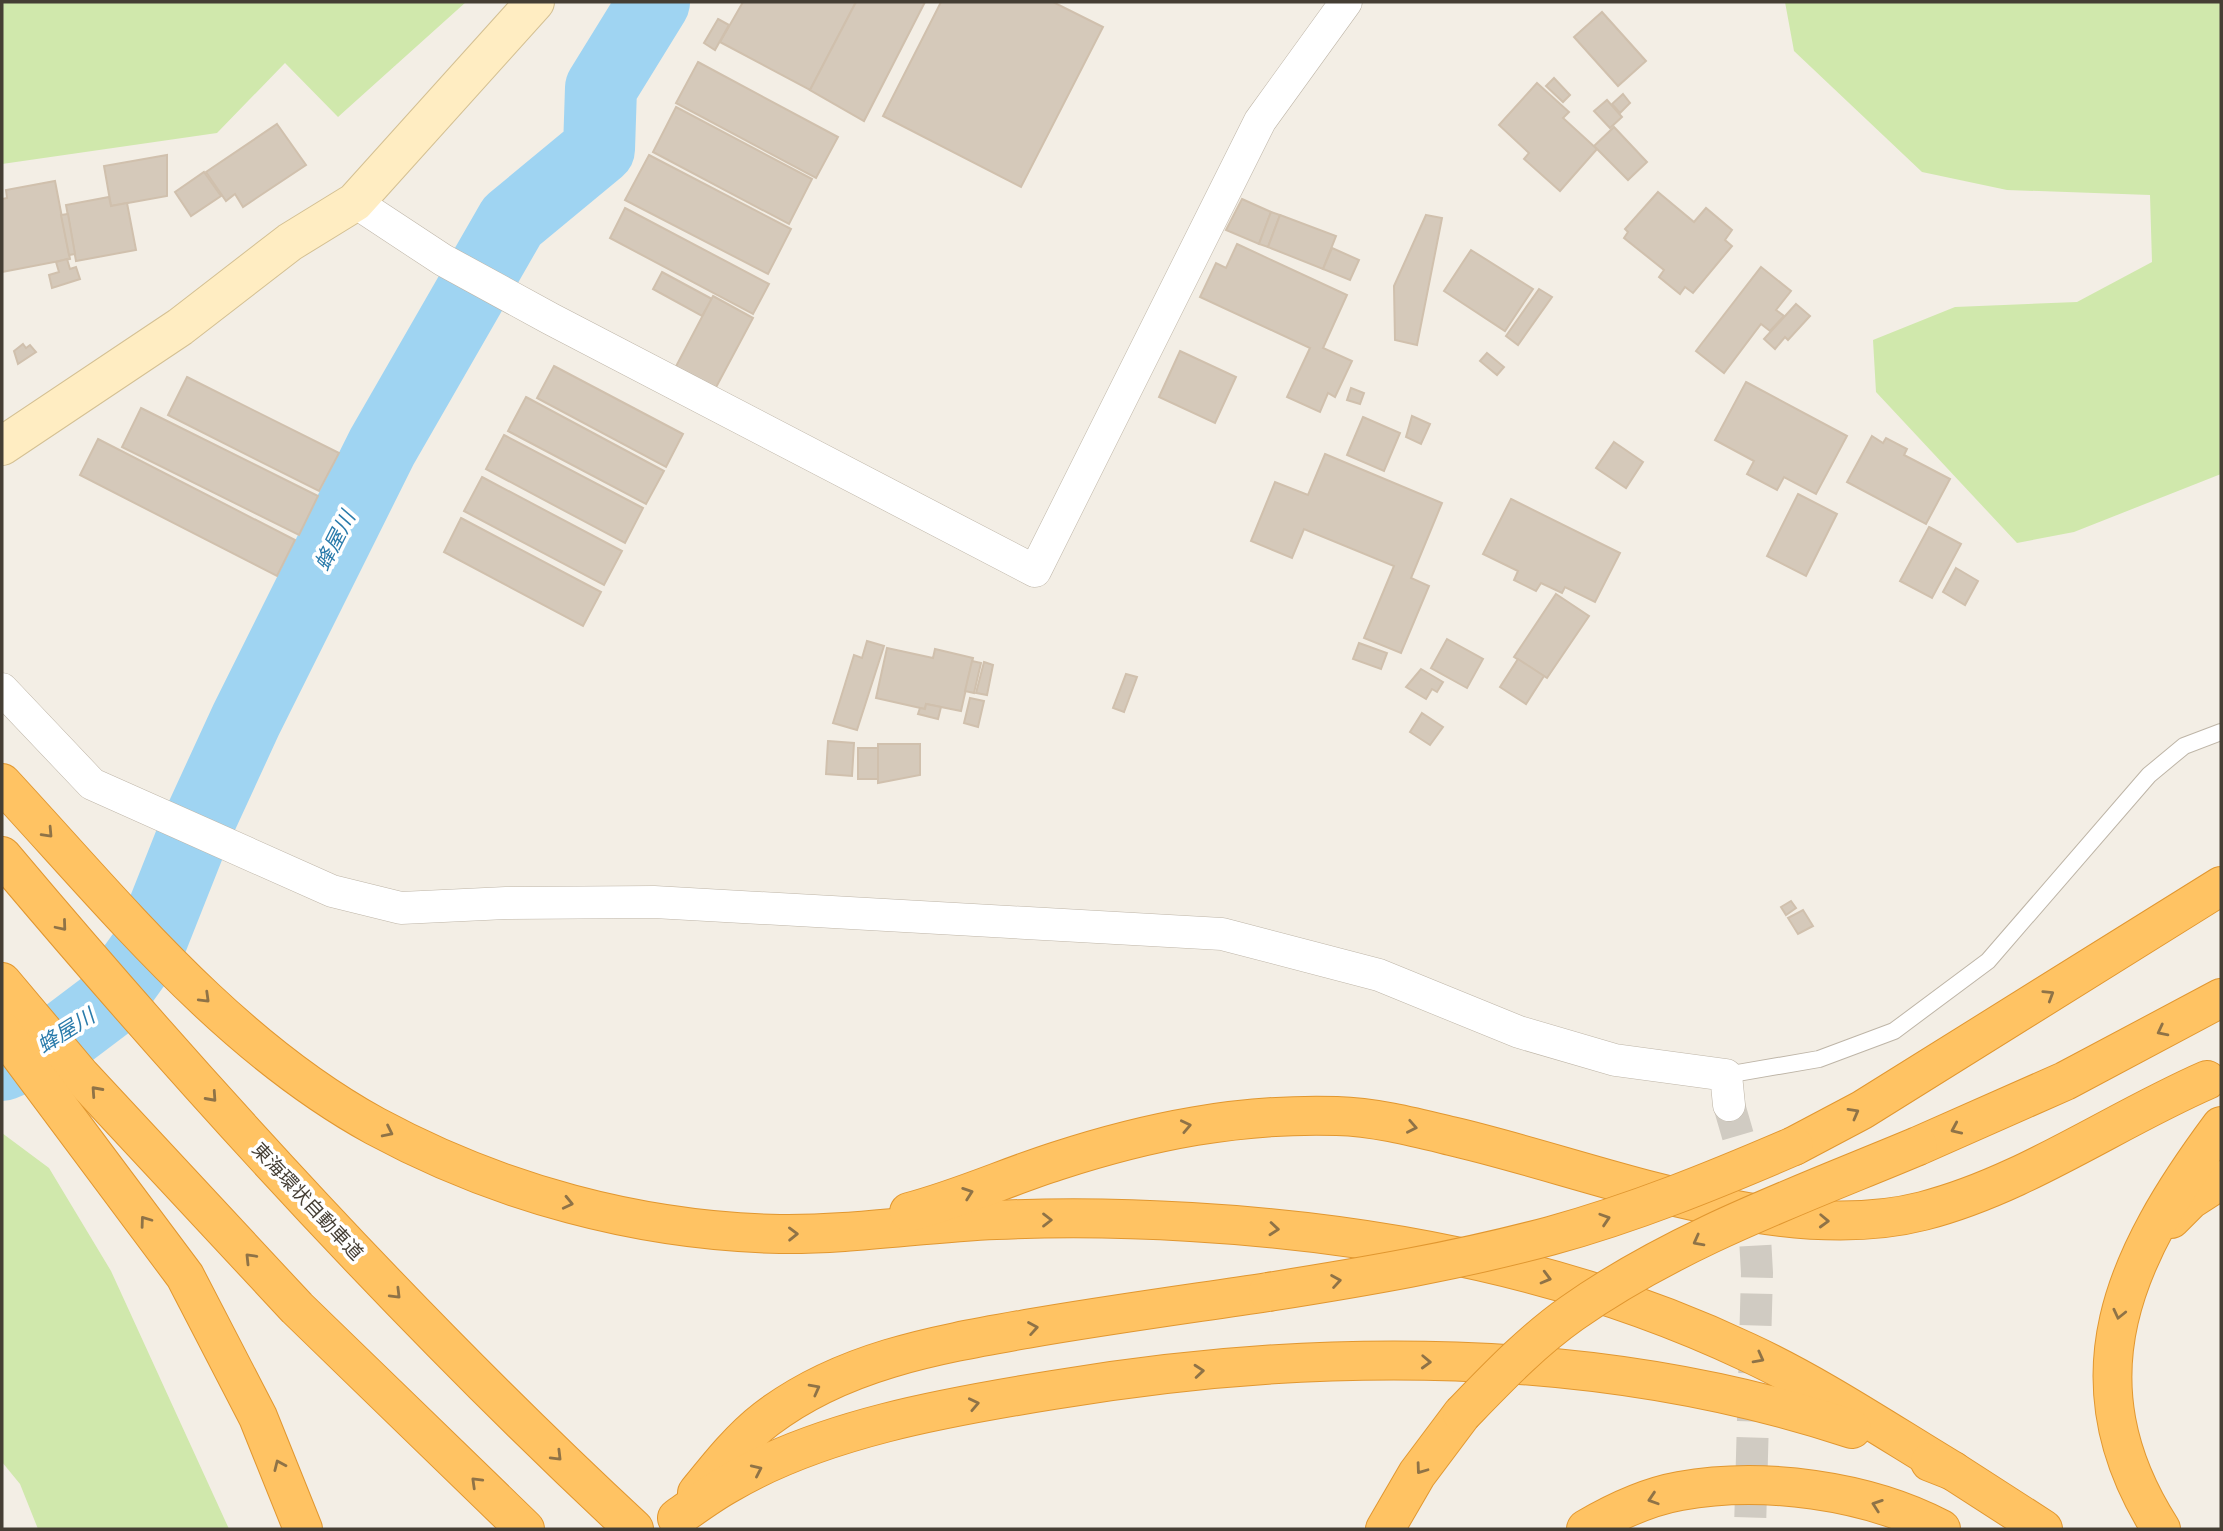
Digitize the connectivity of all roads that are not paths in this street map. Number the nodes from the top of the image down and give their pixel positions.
1 (535, 2) edge
2 (1346, 2) edge
3 (355, 202) junction
4 (2, 446) edge
5 (2, 689) edge
6 (2221, 732) edge
7 (2, 783) edge
8 (2, 856) edge
9 (2221, 886) edge
10 (2, 982) edge
11 (2221, 998) edge
12 (2, 1031) edge
13 (2207, 1080) dead end
14 (1727, 1090) joint
15 (2221, 1126) edge
16 (2221, 1180) edge
17 (832, 1233) junction
18 (2138, 1260) junction
19 (1953, 1471) junction
20 (672, 1523) edge
21 (303, 1529) edge
22 (525, 1529) edge
23 (634, 1529) edge
24 (1385, 1529) edge
25 (1586, 1529) edge
26 (1941, 1529) edge
27 (2043, 1529) edge
28 (2161, 1529) edge

1 - 3 street
2 - 3 street
3 - 4 street
5 - 14 street
6 - 14 lane
7 -> 17 highway
8 -> 23 highway, 東海環状自動車道
20 -> 9 highway, bridge
22 -> 10 highway
11 -> 24 highway, bridge
21 -> 12 highway
17 -> 13 highway
15 - 18 highway
16 - 18 highway
17 -> 19 highway
18 -> 28 highway
20 -> 19 highway
19 - 27 highway
26 -> 25 highway

